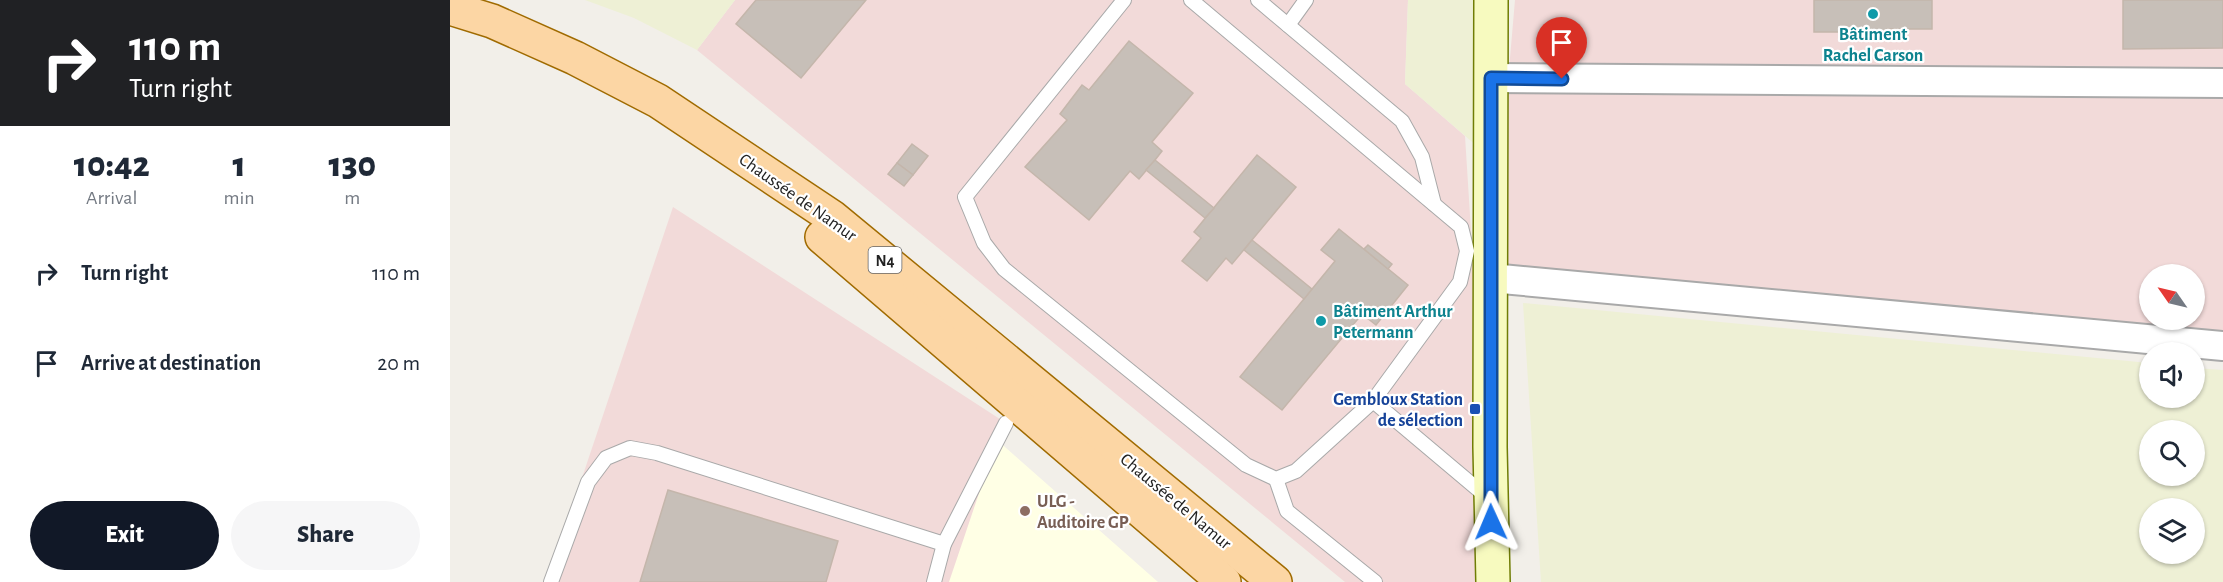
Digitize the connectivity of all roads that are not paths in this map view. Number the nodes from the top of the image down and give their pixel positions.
1 (1124, 0) edge
2 (1191, 0) edge
3 (1258, 0) edge
4 (1306, 0) edge
5 (1491, 0) edge
6 (450, 8) edge
7 (1288, 25) junction
8 (450, 30) edge
9 (1491, 78) junction
10 (2223, 83) edge
11 (1434, 204) junction
12 (1491, 278) junction
13 (2223, 346) edge
14 (1373, 401) junction
15 (1006, 423) dead end
16 (1276, 479) junction
17 (1491, 501) junction
18 (945, 544) junction
19 (550, 582) edge
20 (934, 582) edge
21 (1224, 582) edge
22 (1275, 582) edge
23 (1375, 582) edge
24 (1493, 582) edge

1 - 16 lane
2 - 11 lane
3 - 7 lane
4 - 7 lane
5 - 9 street
6 - 22 main road, Chaussée de Namur / N4
7 - 11 lane
8 - 21 main road, Chaussée de Namur / N4
9 - 10 street
9 - 12 street
11 - 14 lane
12 - 13 street
12 - 17 street
14 - 16 lane
14 - 17 lane
15 - 18 lane
16 - 23 lane
17 - 24 street
18 - 19 lane
18 - 20 lane

